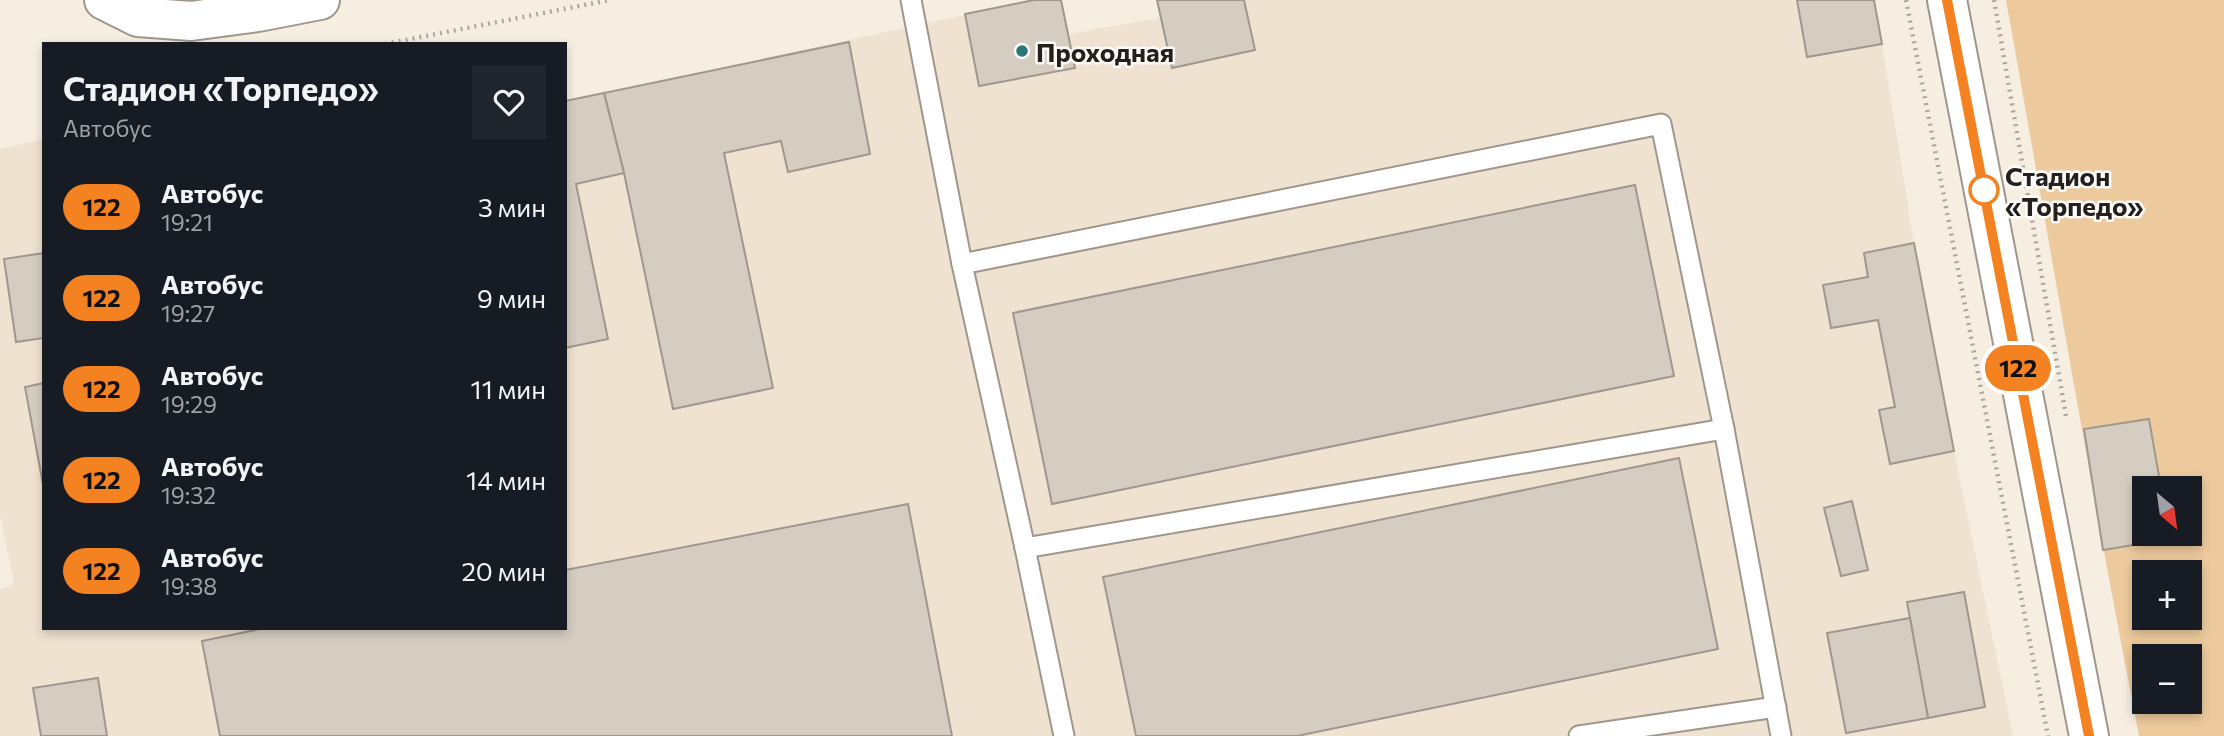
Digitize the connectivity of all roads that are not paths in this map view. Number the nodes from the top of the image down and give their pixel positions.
1 (104, 0) edge
2 (320, 0) edge
3 (911, 0) edge
4 (1947, 0) edge
5 (962, 264) junction
6 (1724, 429) junction
7 (1026, 548) junction
8 (1776, 707) junction
9 (1064, 736) edge
10 (1579, 736) edge
11 (1781, 736) edge
12 (2089, 736) edge

1 - 2 street
3 - 5 lane
4 - 12 street
5 - 6 lane
5 - 7 lane
6 - 7 lane
6 - 8 lane
7 - 9 lane
8 - 10 lane
8 - 11 lane

